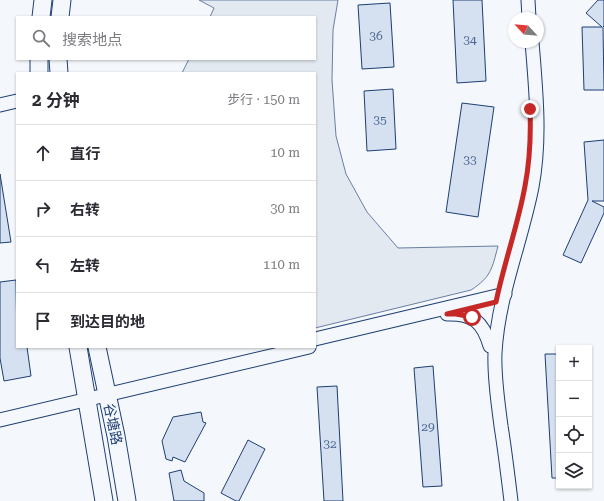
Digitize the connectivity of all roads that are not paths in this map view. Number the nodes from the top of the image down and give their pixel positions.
1 (43, 0) edge
2 (62, 0) edge
3 (521, 0) edge
4 (528, 0) edge
5 (533, 0) edge
6 (525, 12) edge
7 (527, 12) edge
8 (529, 12) edge
9 (41, 16) edge
10 (60, 16) edge
11 (525, 48) edge
12 (532, 48) edge
13 (39, 60) edge
14 (58, 60) edge
15 (39, 72) edge
16 (59, 72) edge
17 (16, 101) edge
18 (0, 105) edge
19 (16, 108) edge
20 (0, 112) edge
21 (503, 275) junction
22 (501, 298) junction
23 (478, 300) junction
24 (447, 314) junction
25 (316, 339) edge
26 (316, 346) edge
27 (490, 346) junction
28 (78, 348) edge
29 (97, 348) edge
30 (278, 348) edge
31 (304, 348) edge
32 (106, 392) junction
33 (86, 396) junction
34 (0, 413) edge
35 (0, 420) edge
36 (104, 501) edge
37 (127, 501) edge
38 (505, 501) edge
39 (512, 501) edge

1 - 9 main road
2 - 10 main road
3 - 6 street
4 - 7 street
5 - 8 street
11 - 21 street
12 - 22 street
13 - 15 main road
14 - 16 main road
17 - 18 street
19 - 20 street
21 - 22 street
21 - 23 street
22 - 23 street
22 - 24 street
22 - 27 street
22 - 39 street
23 - 25 street
24 - 26 street
24 - 27 street
27 - 38 street
28 - 33 main road, 谷塘路
29 - 32 main road, 谷塘路
30 - 32 street
31 - 32 street
32 - 33 street
32 - 37 main road, 谷塘路
33 - 34 street
33 - 35 street
33 - 36 main road, 谷塘路

